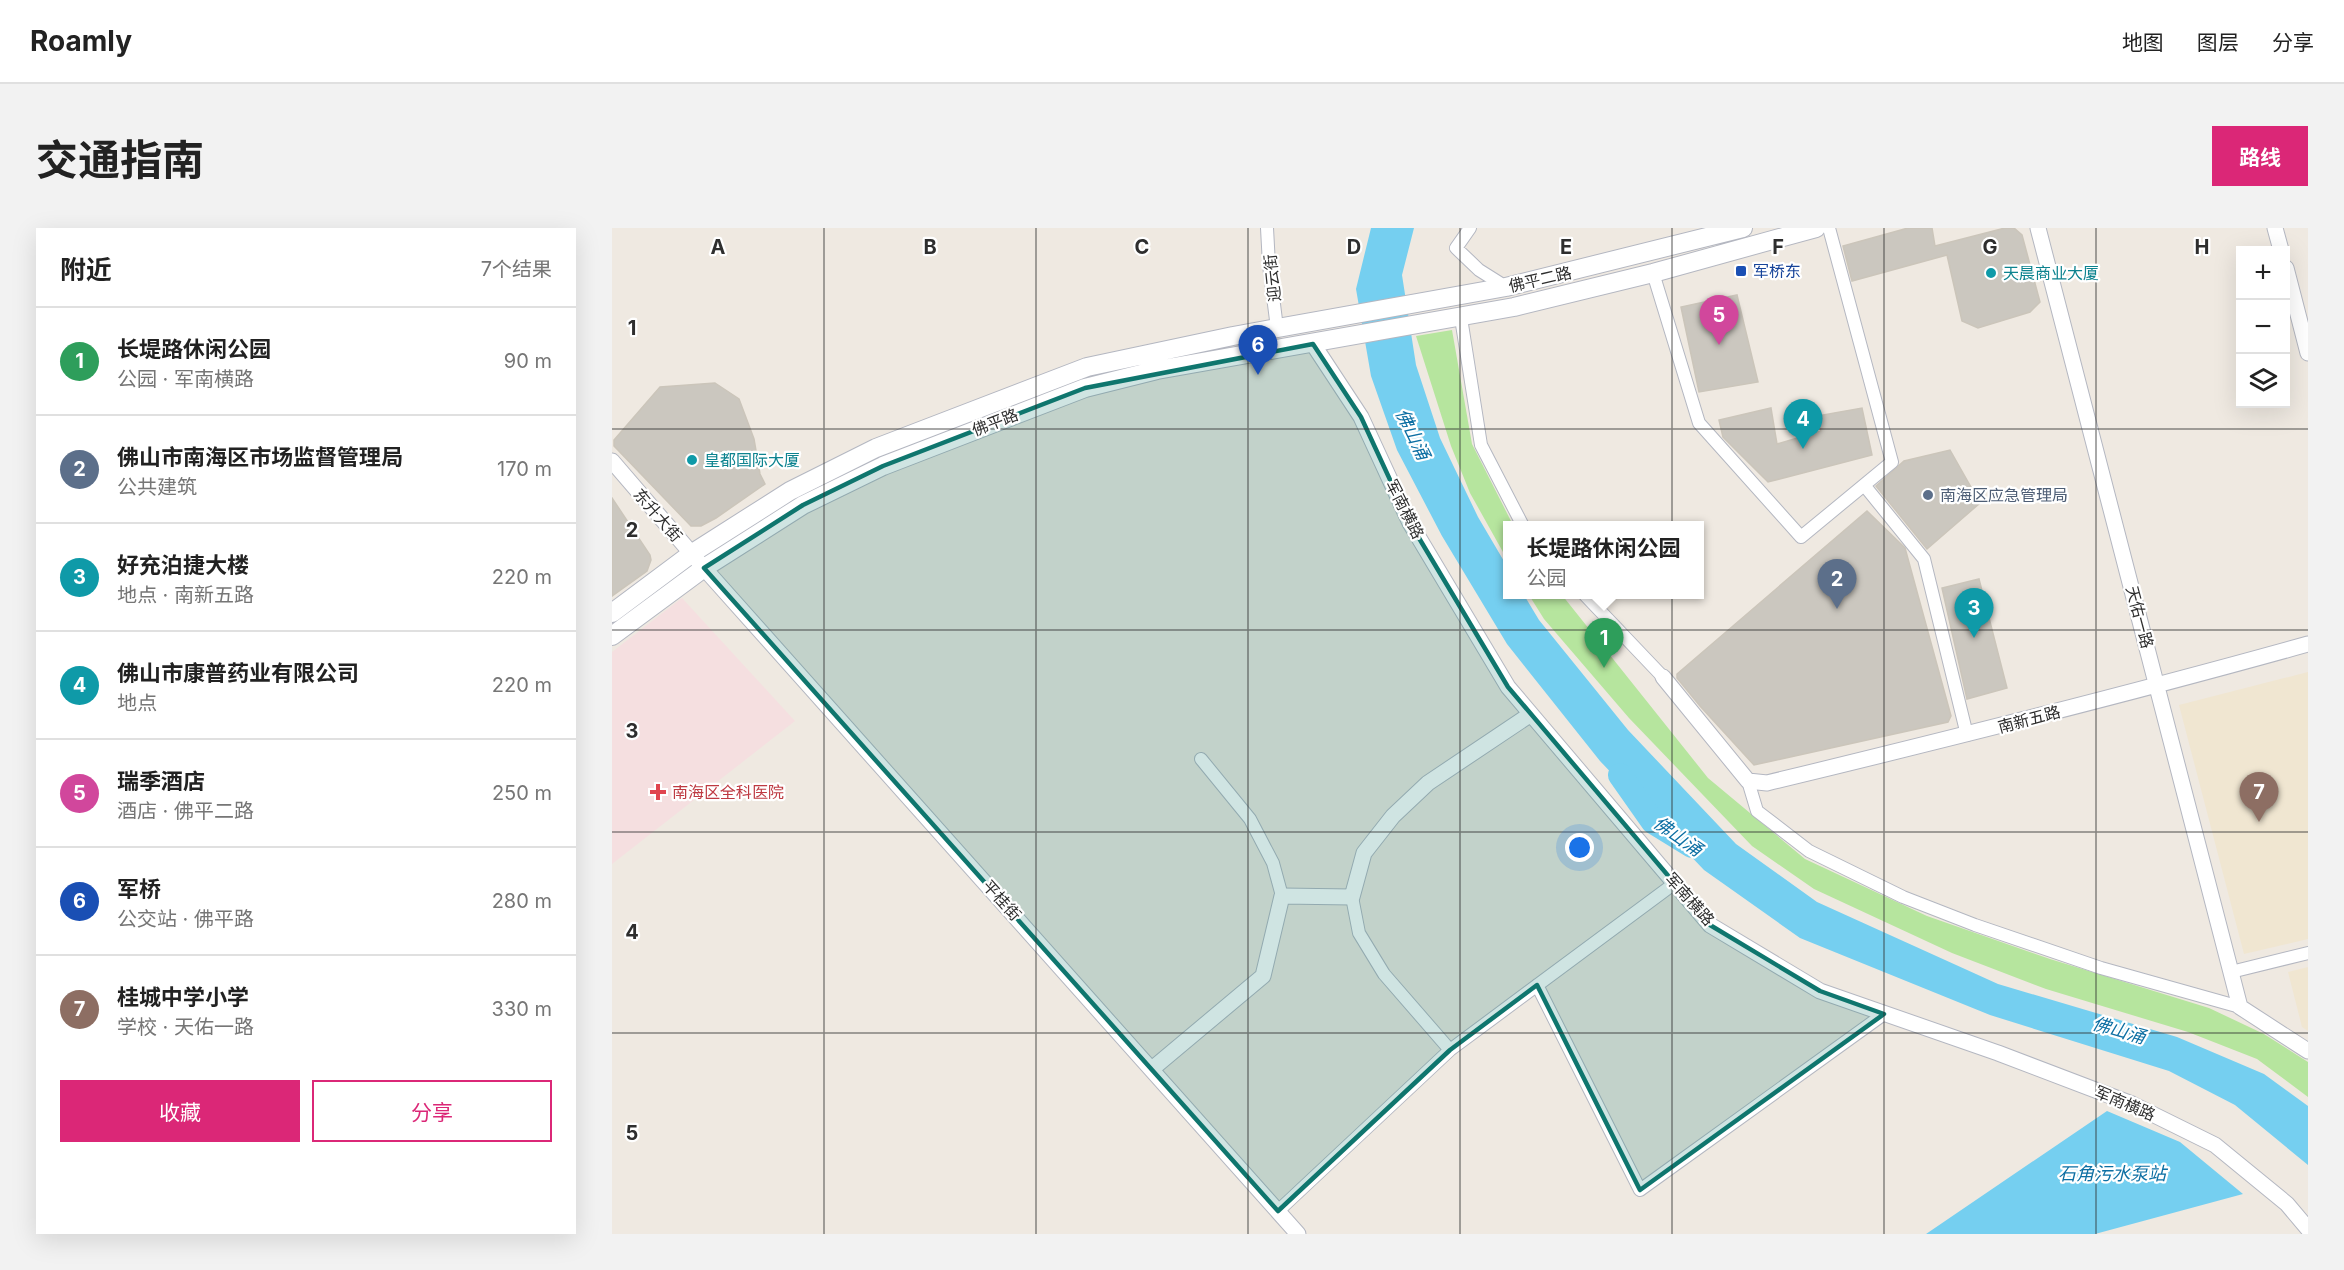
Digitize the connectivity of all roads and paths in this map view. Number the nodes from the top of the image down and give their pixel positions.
1 (1268, 228) edge
2 (1470, 228) edge
3 (1743, 228) edge
4 (1816, 228) edge
5 (1829, 228) edge
6 (2038, 228) edge
7 (2275, 228) edge
8 (2280, 246) edge
9 (1653, 273) junction
10 (2290, 283) edge
11 (1506, 287) junction
12 (1335, 318) joint
13 (1461, 318) junction
14 (1424, 325) joint
15 (1277, 328) junction
16 (1313, 344) junction
17 (2308, 353) edge
18 (612, 461) edge
19 (1864, 484) junction
20 (1521, 521) edge
21 (692, 554) junction
22 (704, 568) junction
23 (1589, 599) edge
24 (612, 613) edge
25 (612, 636) edge
26 (2308, 644) edge
27 (1663, 677) joint
28 (2158, 686) junction
29 (1531, 714) junction
30 (1967, 735) junction
31 (1201, 759) dead end
32 (1748, 781) junction
33 (1675, 884) junction
34 (1282, 896) junction
35 (1352, 897) junction
36 (2308, 953) edge
37 (2231, 972) junction
38 (1537, 985) junction
39 (2240, 1007) junction
40 (1884, 1014) junction
41 (1450, 1050) junction
42 (2308, 1050) edge
43 (1152, 1069) junction
44 (1278, 1211) junction
45 (2308, 1229) edge
46 (1298, 1234) edge

1 - 15 street, 迎云街
2 - 11 street
3 - 11 main road, 佛平二路
4 - 9 main road, 佛平二路
5 - 19 street
6 - 28 street, 天佑一路
7 - 8 street
9 - 13 main road, 佛平二路
9 - 19 street
10 - 17 street
11 - 12 main road, 佛平二路
12 - 15 main road, 佛平路
13 - 14 main road, 佛平二路
13 - 20 street
14 - 16 main road, 佛平路
15 - 21 main road, 佛平路
16 - 22 main road, 佛平路
16 - 29 street, 军南横路
18 - 21 street, 东升大街
19 - 30 street
21 - 22 street, 东升大街
21 - 24 main road, 佛平路
22 - 25 main road, 佛平路
22 - 43 street, 平桂街
23 - 27 street
26 - 28 street, 南新五路
27 - 32 street
28 - 30 street, 南新五路
28 - 37 street, 天佑一路
29 - 33 street, 军南横路
29 - 35 street
30 - 32 street, 南新五路
31 - 34 street
32 - 39 street
33 - 38 street
33 - 40 street, 军南横路
34 - 35 street
34 - 43 street
35 - 41 street
36 - 37 street
37 - 39 street, 天佑一路
38 - 40 street
38 - 41 street
39 - 42 street
40 - 45 street, 军南横路
41 - 44 street
43 - 44 street, 平桂街
44 - 46 street, 平桂街

